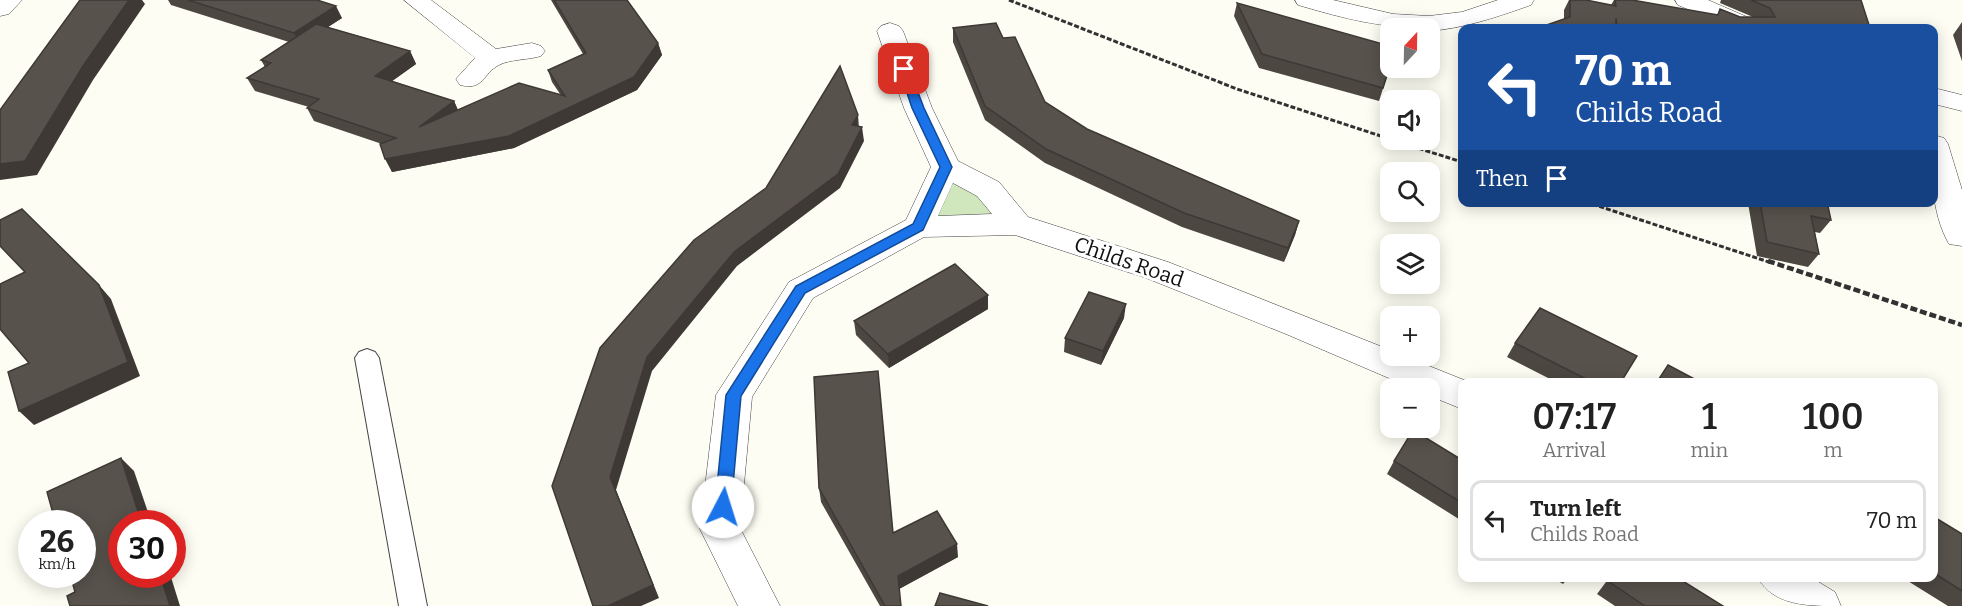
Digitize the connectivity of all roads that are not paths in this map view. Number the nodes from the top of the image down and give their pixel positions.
1 (10, 0) edge
2 (416, 0) edge
3 (1307, 0) edge
4 (1522, 0) edge
5 (1687, 0) edge
6 (0, 9) edge
7 (1743, 24) edge
8 (890, 31) dead end
9 (532, 51) dead end
10 (491, 58) junction
11 (469, 79) dead end
12 (1938, 97) edge
13 (1962, 103) edge
14 (946, 167) junction
15 (1938, 173) edge
16 (1942, 202) edge
17 (1017, 224) junction
18 (918, 227) junction
19 (1960, 236) dead end
20 (367, 357) dead end
21 (1458, 393) edge
22 (1784, 582) edge
23 (413, 606) edge
24 (759, 606) edge
25 (1820, 606) edge

1 - 6 street
2 - 10 street
3 - 4 street
5 - 7 street
8 - 14 street
9 - 10 street
10 - 11 street
12 - 13 street
14 - 17 street
14 - 18 street
15 - 16 street
16 - 19 street
17 - 18 street
17 - 21 street, Childs Road
18 - 24 street
20 - 23 lane
22 - 25 street

